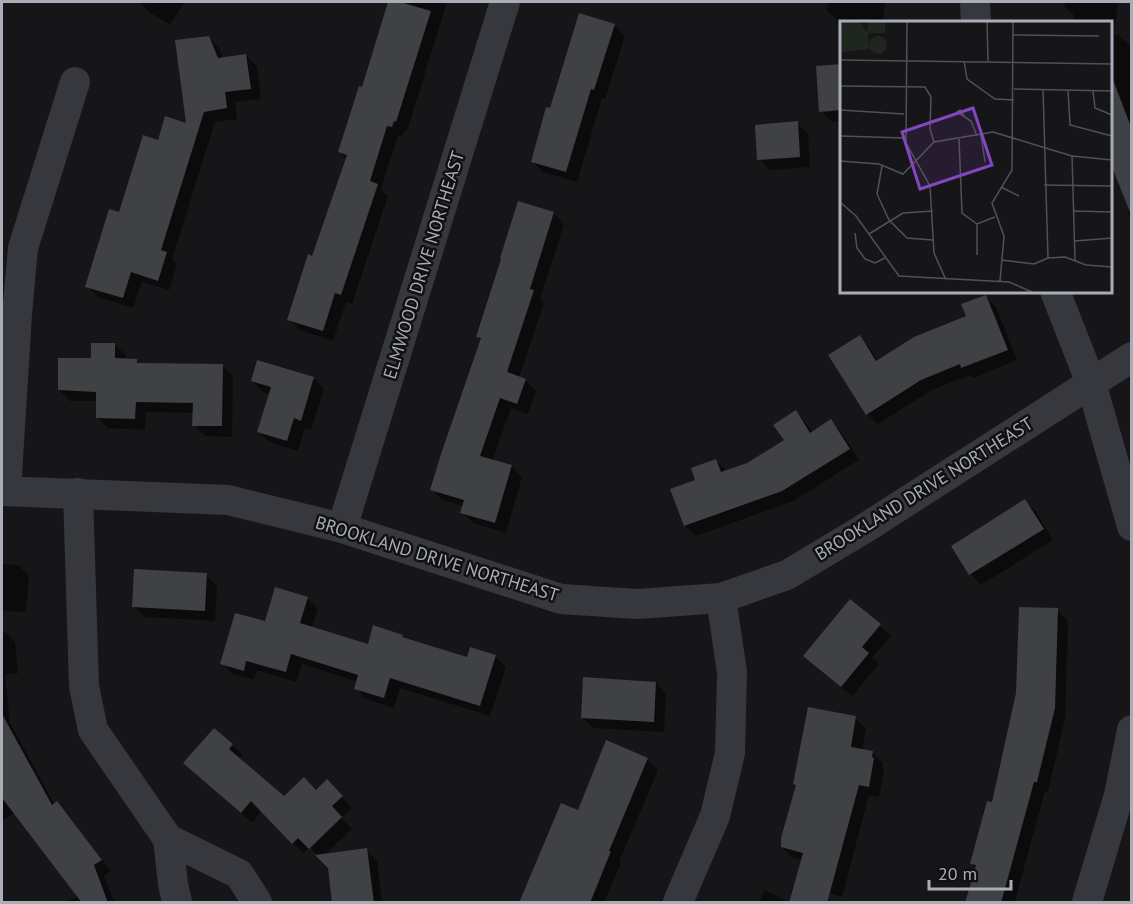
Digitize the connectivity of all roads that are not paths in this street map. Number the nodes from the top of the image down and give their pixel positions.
1 (505, 2) edge
2 (975, 2) edge
3 (976, 21) edge
4 (75, 82) dead end
5 (1055, 292) edge
6 (1131, 357) edge
7 (1091, 383) junction
8 (4, 491) edge
9 (78, 493) junction
10 (1131, 526) edge
11 (342, 528) junction
12 (721, 598) junction
13 (1131, 730) edge
14 (1125, 797) edge
15 (168, 839) junction
16 (177, 903) edge
17 (257, 903) edge
18 (678, 903) edge
19 (1087, 903) edge

1 - 11 street, ELMWOOD DRIVE NORTHEAST
2 - 3 street
4 - 8 street
5 - 7 street
6 - 7 street, BROOKLAND DRIVE NORTHEAST
7 - 10 street
7 - 12 street, BROOKLAND DRIVE NORTHEAST
8 - 9 street, BROOKLAND DRIVE NORTHEAST
9 - 11 street, BROOKLAND DRIVE NORTHEAST
9 - 15 street
11 - 12 street, BROOKLAND DRIVE NORTHEAST
12 - 18 street
13 - 14 street
14 - 19 street
15 - 16 street
15 - 17 street

